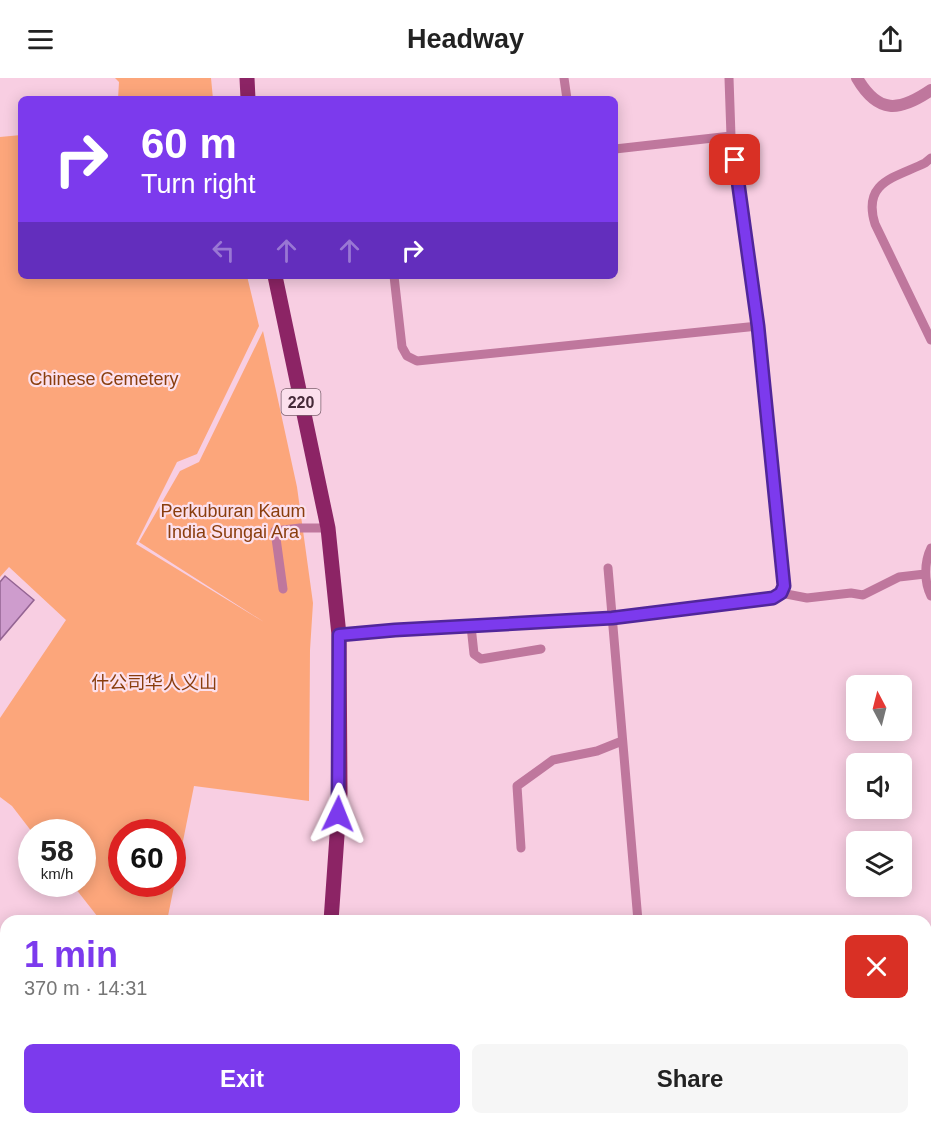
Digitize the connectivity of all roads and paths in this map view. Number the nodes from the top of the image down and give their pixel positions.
1 (247, 78) edge
2 (564, 78) edge
3 (729, 78) edge
4 (857, 78) edge
5 (931, 90) edge
6 (248, 96) edge
7 (567, 96) edge
8 (731, 136) junction
9 (618, 149) edge
10 (931, 158) edge
11 (276, 279) edge
12 (394, 279) edge
13 (758, 326) junction
14 (931, 340) edge
15 (328, 528) junction
16 (931, 548) edge
17 (608, 568) dead end
18 (925, 574) junction
19 (283, 589) dead end
20 (781, 593) junction
21 (931, 596) edge
22 (612, 618) junction
23 (471, 626) junction
24 (339, 635) junction
25 (541, 649) dead end
26 (622, 741) junction
27 (521, 848) dead end
28 (331, 915) edge
29 (637, 915) edge

1 - 6 main road
2 - 7 lane
3 - 8 lane
4 - 5 street
8 - 9 lane
8 - 13 lane
10 - 14 lane
11 - 15 main road, 220
12 - 13 lane
13 - 20 lane
15 - 19 lane
15 - 24 main road, 220
16 - 18 lane
17 - 22 lane
18 - 20 lane
18 - 21 lane
20 - 22 lane
22 - 23 lane
22 - 26 lane
23 - 24 lane
23 - 25 lane
24 - 28 main road, 220
26 - 27 lane
26 - 29 lane

